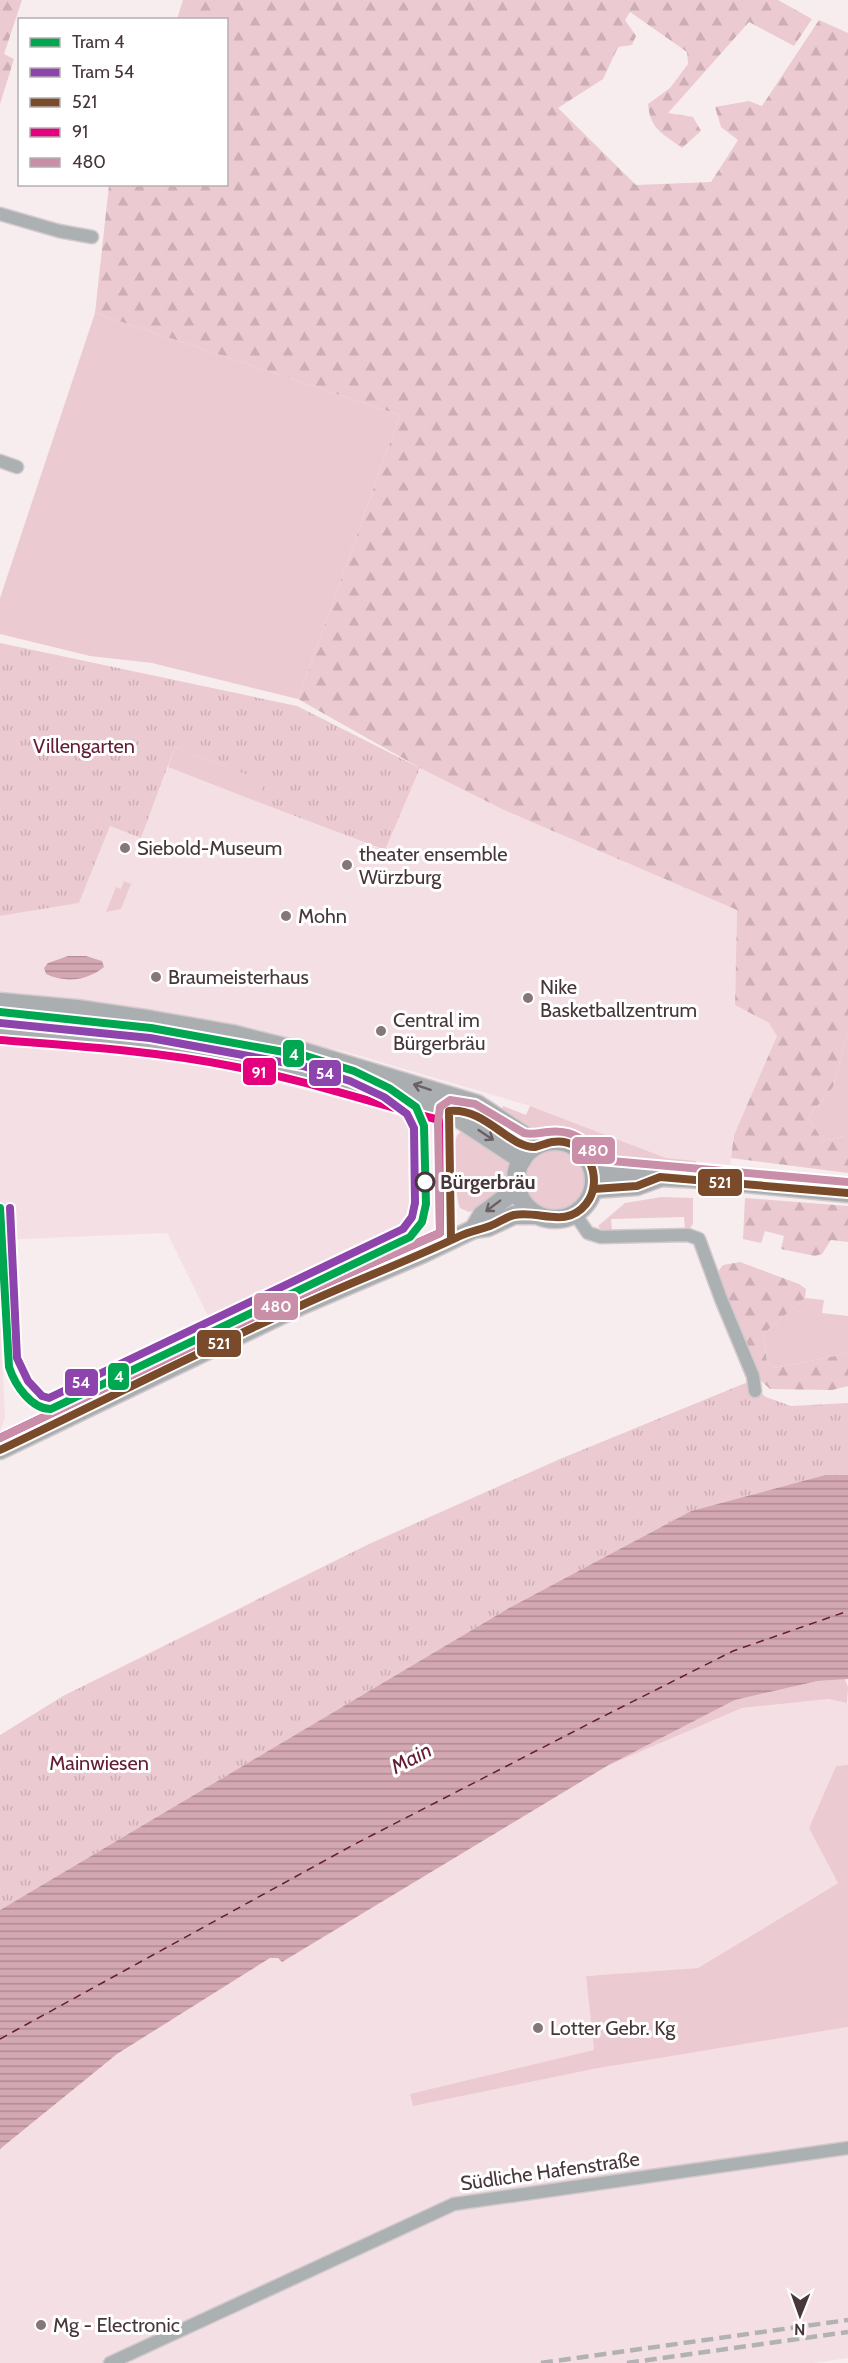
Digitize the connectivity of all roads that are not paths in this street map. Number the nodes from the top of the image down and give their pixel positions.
1 (0, 214) edge
2 (92, 237) dead end
3 (0, 461) edge
4 (17, 466) dead end
5 (0, 1002) edge
6 (77, 1009) junction
7 (152, 1020) junction
8 (0, 1029) edge
9 (76, 1034) junction
10 (150, 1042) junction
11 (266, 1043) junction
12 (262, 1062) junction
13 (528, 1154) junction
14 (593, 1170) junction
15 (660, 1177) junction
16 (517, 1189) junction
17 (594, 1190) junction
18 (848, 1193) edge
19 (537, 1215) junction
20 (580, 1221) junction
21 (474, 1228) junction
22 (755, 1391) dead end
23 (0, 1450) edge
24 (848, 2148) edge
25 (110, 2363) edge

1 - 2 street
3 - 4 street
5 - 6 main road
6 - 7 main road
6 - 9 main road
7 - 10 main road
7 - 11 main road
8 - 9 main road
9 - 10 main road
10 - 12 main road
11 - 12 main road
13 -> 11 main road
12 -> 13 main road
13 - 14 main road
13 - 16 main road
14 - 15 main road
14 - 17 main road
15 - 17 main road
15 - 18 main road
16 - 19 main road
16 -> 21 main road
17 - 20 main road
19 - 20 main road
19 - 21 main road
20 - 22 street
21 - 23 main road
24 - 25 street, Südliche Hafenstraße

